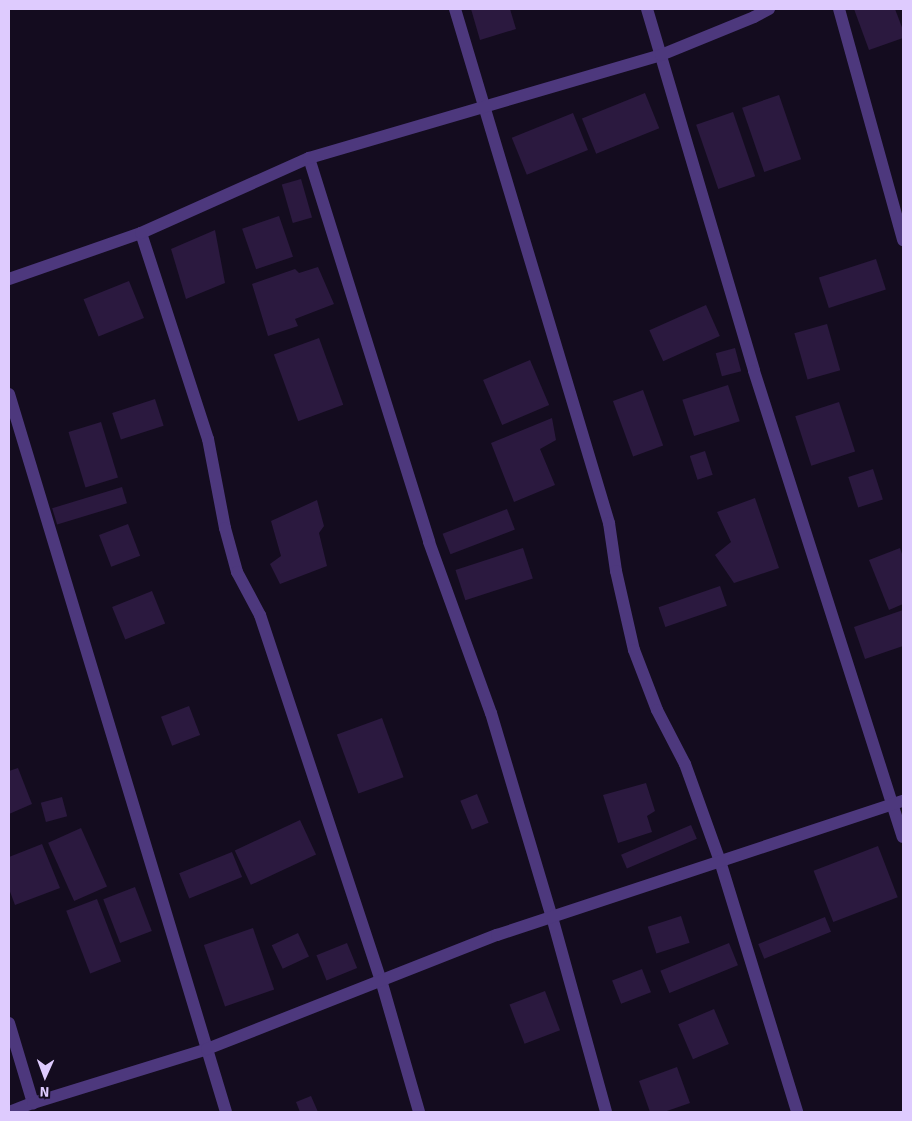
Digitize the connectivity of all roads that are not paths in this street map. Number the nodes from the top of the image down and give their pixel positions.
1 (455, 9) edge
2 (646, 9) edge
3 (769, 9) edge
4 (839, 9) edge
5 (660, 55) junction
6 (486, 104) junction
7 (308, 158) junction
8 (141, 233) junction
9 (903, 240) edge
10 (9, 279) edge
11 (9, 394) edge
12 (898, 803) edge
13 (903, 837) edge
14 (720, 861) junction
15 (552, 917) junction
16 (381, 980) junction
17 (9, 1023) edge
18 (207, 1049) junction
19 (32, 1103) junction
20 (9, 1112) edge
21 (226, 1112) edge
22 (419, 1112) edge
23 (606, 1112) edge
24 (797, 1112) edge

1 - 6 street
2 - 5 street
3 - 5 street
4 - 9 street
5 - 6 street
5 - 12 street
6 - 7 street
6 - 14 street
7 - 8 street
7 - 15 street
8 - 10 street
8 - 16 street
11 - 18 street
12 - 13 street
12 - 14 street
14 - 15 street
14 - 24 street
15 - 16 street
15 - 23 street
16 - 18 street
16 - 22 street
17 - 19 street
18 - 19 street
18 - 21 street
19 - 20 street

